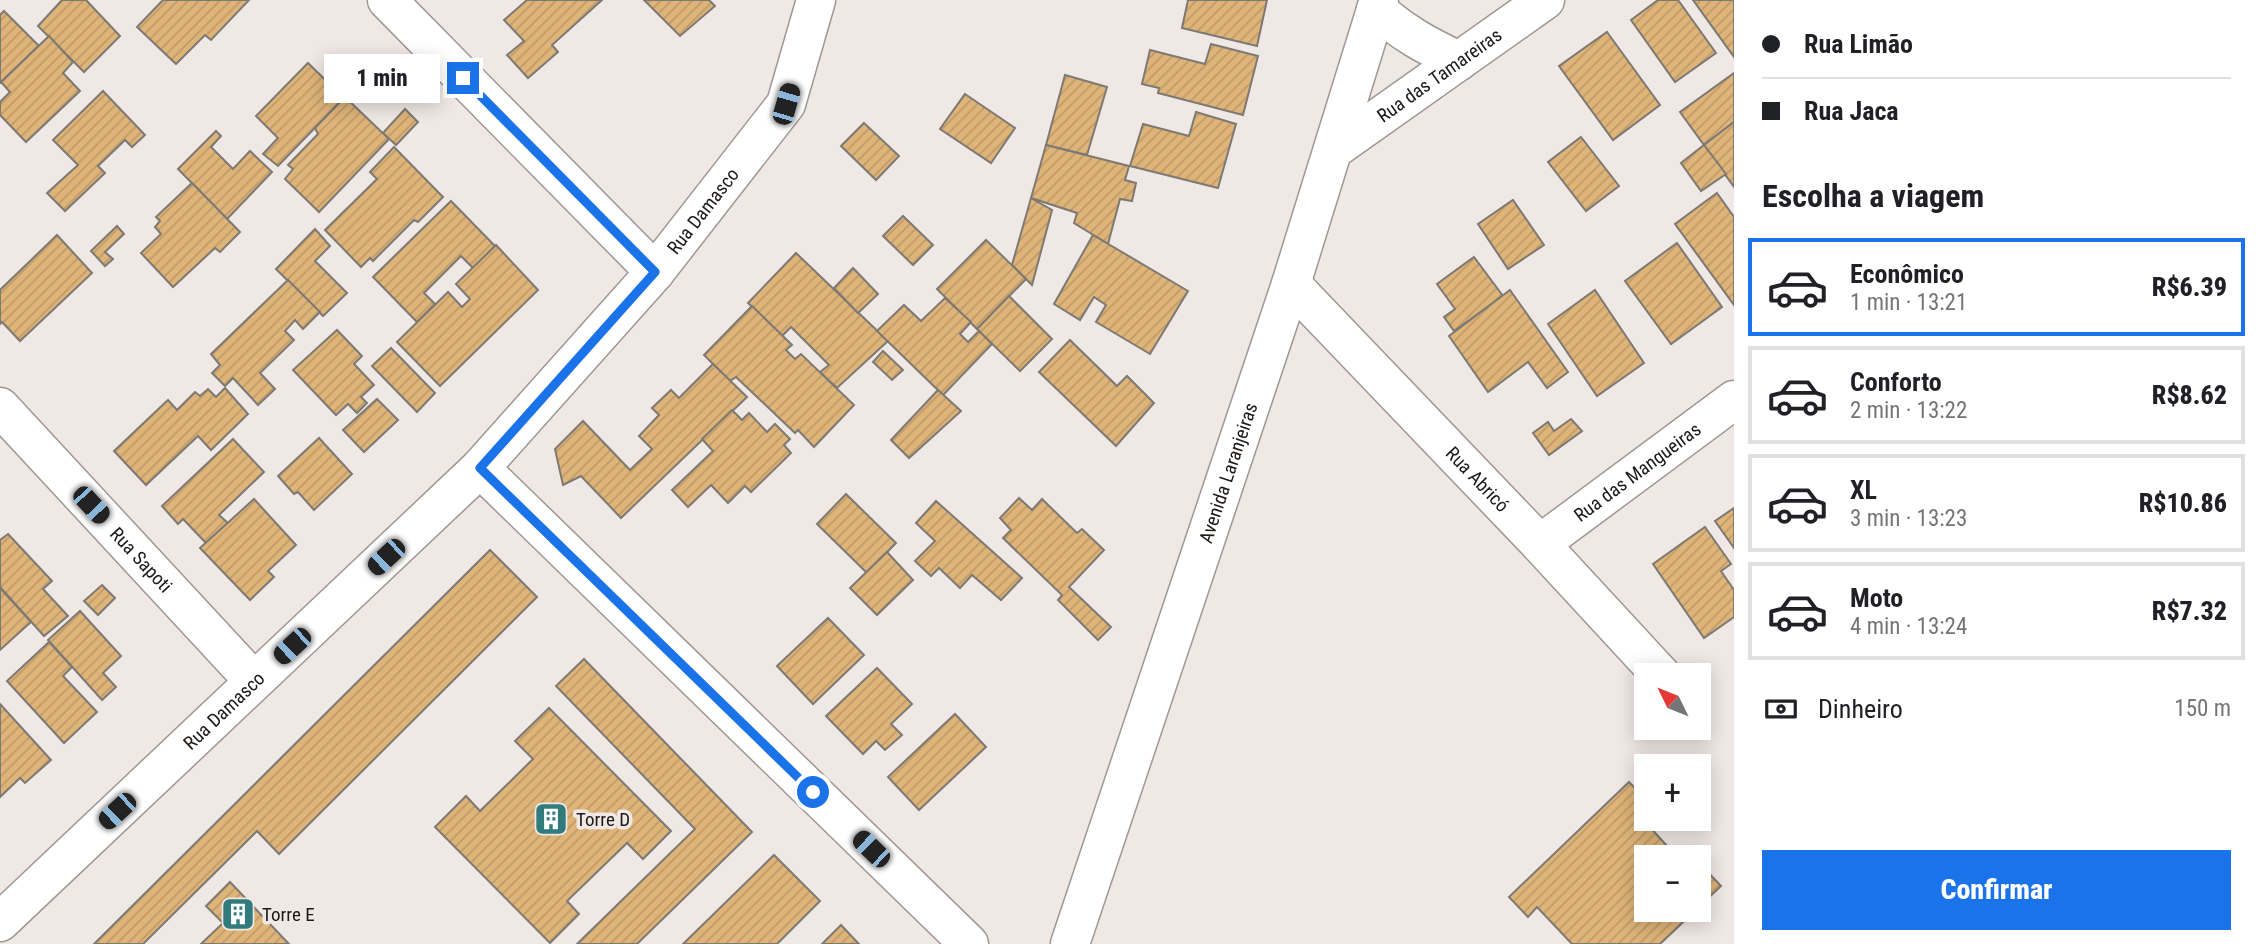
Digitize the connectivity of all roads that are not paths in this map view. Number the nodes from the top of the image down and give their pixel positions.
1 (387, 0) edge
2 (816, 0) edge
3 (1545, 0) edge
4 (1378, 5) edge
5 (1459, 61) junction
6 (1333, 150) junction
7 (655, 272) junction
8 (1291, 284) junction
9 (1734, 400) edge
10 (0, 407) edge
11 (480, 468) junction
12 (1540, 544) junction
13 (1650, 663) edge
14 (254, 681) junction
15 (0, 922) edge
16 (969, 944) edge
17 (1070, 944) edge

1 - 7 street
2 - 7 street, Rua Damasco
3 - 5 street, Rua das Tamareiras
4 - 5 street
4 - 6 street, Avenida Laranjeiras
5 - 6 street, Rua das Tamareiras
6 - 8 street, Avenida Laranjeiras
7 - 11 street, Rua Damasco
8 - 12 street, Rua Abricó
8 - 17 street, Avenida Laranjeiras
9 - 12 street, Rua das Mangueiras
10 - 14 street, Rua Sapoti
11 - 14 street, Rua Damasco
11 - 16 street
12 - 13 street, Rua Abricó
14 - 15 street, Rua Damasco

